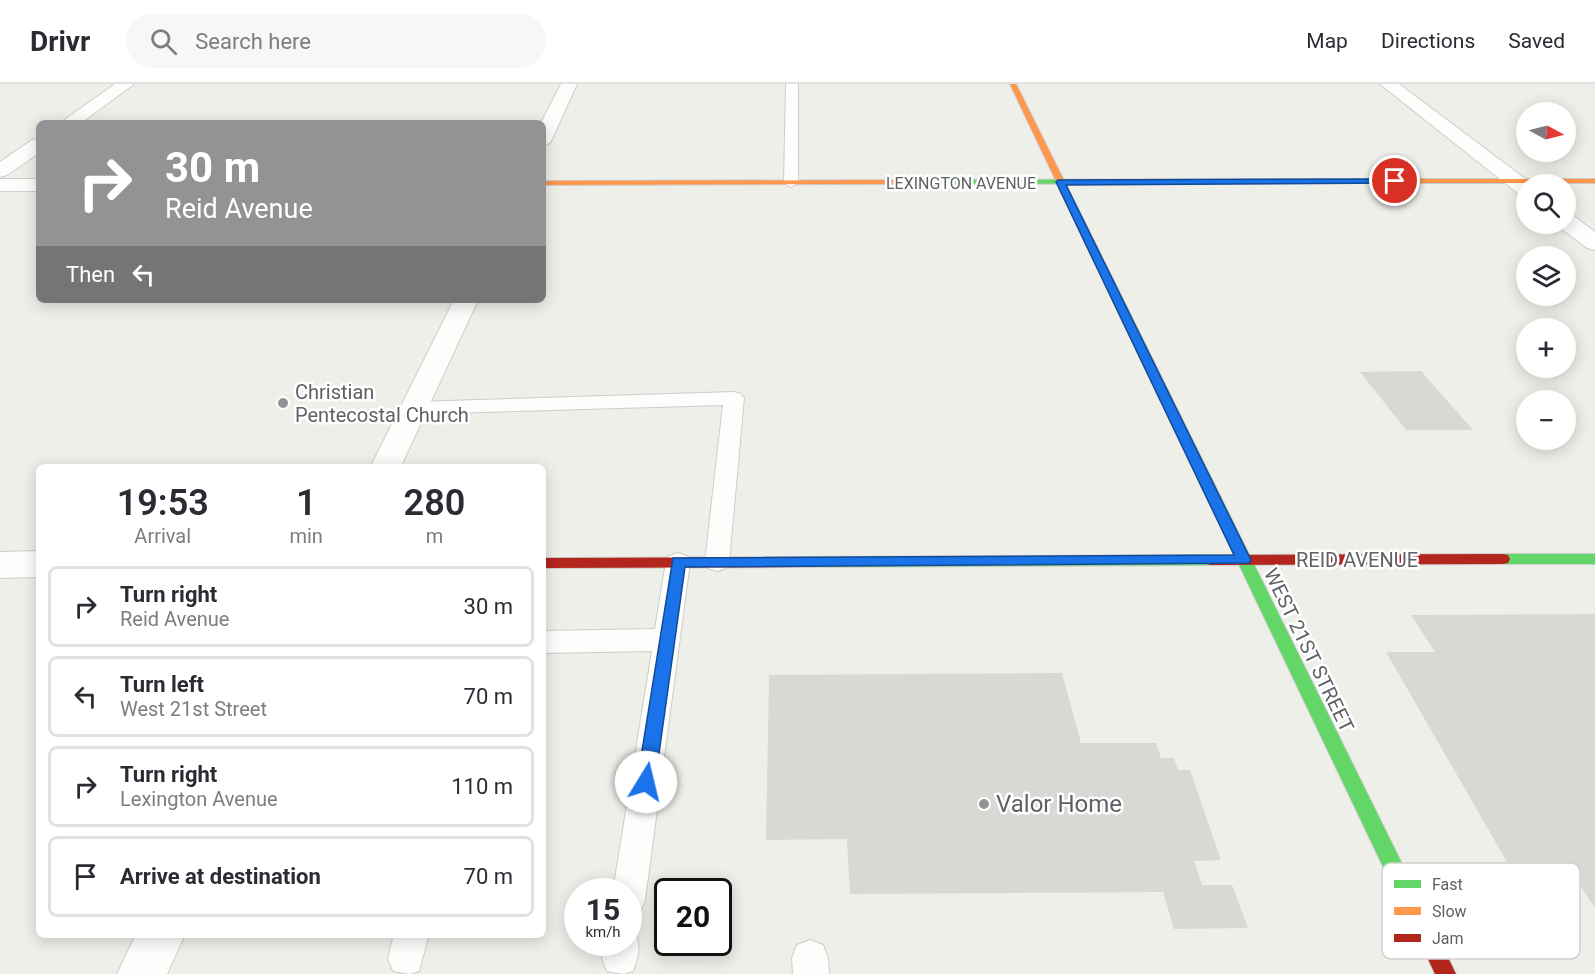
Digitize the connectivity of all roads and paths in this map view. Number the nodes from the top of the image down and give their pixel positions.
1 (126, 84) edge
2 (569, 84) edge
3 (792, 84) edge
4 (1013, 84) edge
5 (1388, 84) edge
6 (73, 120) edge
7 (546, 133) edge
8 (36, 146) edge
9 (0, 171) edge
10 (1595, 181) edge
11 (1061, 182) junction
12 (1516, 182) edge
13 (1576, 182) edge
14 (546, 183) edge
15 (791, 183) junction
16 (36, 184) edge
17 (0, 185) edge
18 (1516, 186) edge
19 (1576, 228) edge
20 (1595, 243) edge
21 (465, 303) edge
22 (414, 408) junction
23 (387, 464) edge
24 (1595, 559) edge
25 (1244, 560) junction
26 (546, 562) edge
27 (678, 562) junction
28 (717, 562) junction
29 (36, 564) edge
30 (0, 565) edge
31 (667, 640) junction
32 (546, 642) edge
33 (1392, 863) edge
34 (631, 878) edge
35 (159, 938) edge
36 (1439, 959) edge
37 (142, 974) edge
38 (1446, 974) edge

1 - 6 street
2 - 7 street
3 - 15 lane
4 - 11 street, WEST 21ST STREET
5 - 12 street
8 - 9 street
10 - 13 street, LEXINGTON AVENUE
11 - 15 street, LEXINGTON AVENUE
11 - 18 street, LEXINGTON AVENUE
11 - 25 street, WEST 21ST STREET
14 - 15 street, LEXINGTON AVENUE
16 - 17 street
19 - 20 street
21 - 22 street
22 - 23 street
22 - 28 lane
24 - 25 street, REID AVENUE
25 - 28 street, REID AVENUE
25 - 33 street, WEST 21ST STREET
26 - 27 street, REID AVENUE
27 - 28 street, REID AVENUE
27 - 31 lane
29 - 30 street
31 - 32 lane
31 - 34 lane
35 - 37 street
36 - 38 street, WEST 21ST STREET

